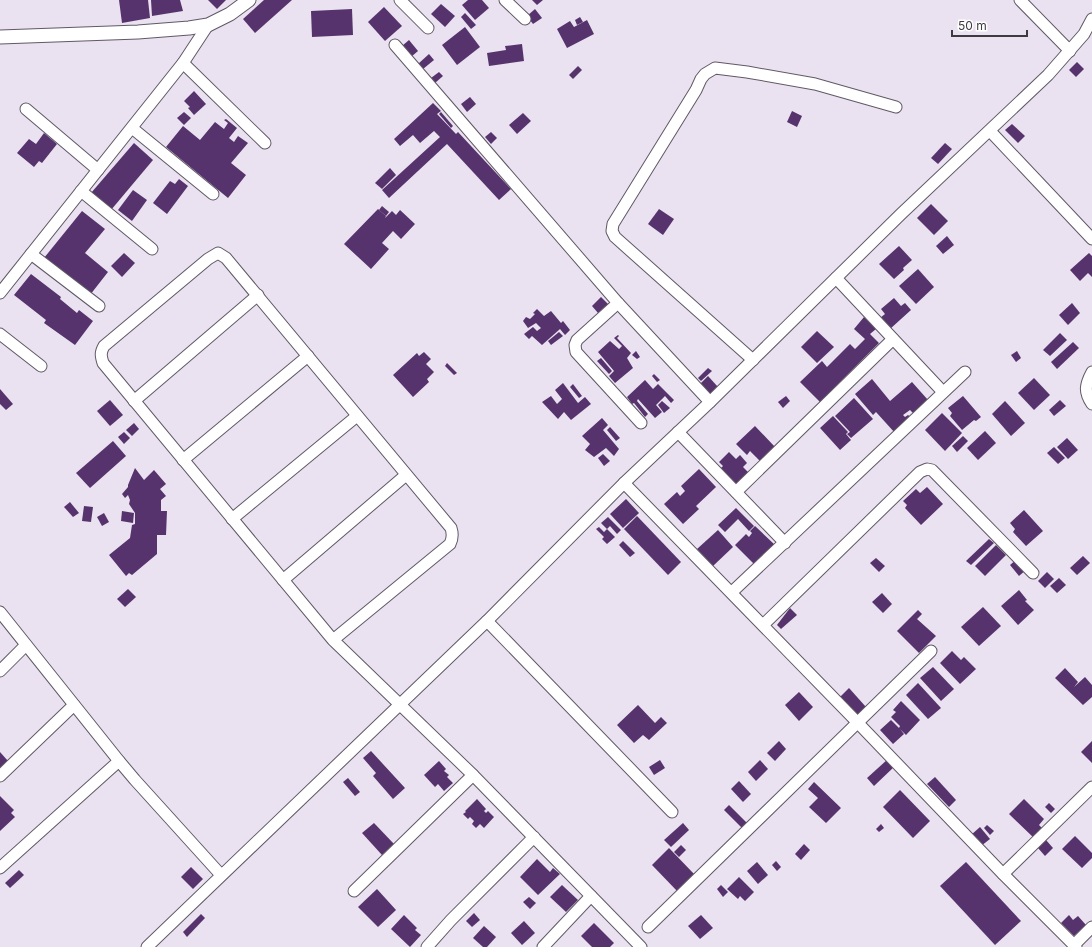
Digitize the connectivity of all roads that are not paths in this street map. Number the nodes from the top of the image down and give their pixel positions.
1 (249, 0) edge
2 (400, 0) edge
3 (505, 0) edge
4 (1020, 0) edge
5 (525, 19) dead end
6 (1092, 19) edge
7 (208, 25) junction
8 (428, 28) dead end
9 (0, 37) edge
10 (395, 45) dead end
11 (1070, 50) junction
12 (183, 63) junction
13 (896, 107) dead end
14 (26, 109) dead end
15 (132, 128) junction
16 (990, 131) junction
17 (265, 143) dead end
18 (98, 170) junction
19 (81, 192) junction
20 (213, 194) dead end
21 (1092, 239) edge
22 (152, 249) dead end
23 (31, 254) junction
24 (836, 278) junction
25 (0, 293) edge
26 (258, 296) junction
27 (618, 303) junction
28 (99, 306) dead end
29 (0, 334) edge
30 (893, 339) junction
31 (308, 356) junction
32 (752, 360) junction
33 (41, 366) dead end
34 (965, 372) dead end
35 (1092, 372) edge
36 (943, 392) junction
37 (134, 401) junction
38 (710, 402) junction
39 (1092, 404) edge
40 (357, 416) junction
41 (641, 423) dead end
42 (678, 432) junction
43 (183, 460) junction
44 (406, 475) junction
45 (624, 483) junction
46 (736, 492) junction
47 (232, 519) junction
48 (785, 543) junction
49 (1033, 572) dead end
50 (283, 580) junction
51 (732, 592) junction
52 (0, 612) edge
53 (488, 621) junction
54 (763, 625) junction
55 (333, 640) junction
56 (26, 645) junction
57 (931, 651) dead end
58 (0, 671) edge
59 (74, 705) junction
60 (399, 705) junction
61 (857, 722) junction
62 (119, 761) junction
63 (472, 775) junction
64 (0, 776) edge
65 (1092, 787) edge
66 (672, 812) dead end
67 (534, 837) junction
68 (0, 868) edge
69 (1003, 874) junction
70 (222, 875) junction
71 (354, 891) dead end
72 (591, 896) junction
73 (648, 927) dead end
74 (1092, 927) edge
75 (1075, 946) edge
76 (147, 947) edge
77 (428, 947) edge
78 (543, 947) edge
79 (642, 947) edge

1 - 7 main road
2 - 8 street
3 - 5 street
4 - 11 street
6 - 11 street
7 - 9 main road
7 - 12 street
10 - 27 street
11 - 16 street
12 - 15 street
12 - 17 street
13 - 32 street
14 - 18 street
15 - 18 street
15 - 20 street
16 - 21 street
16 - 24 street
18 - 19 street
19 - 22 street
19 - 23 street
23 - 25 street
23 - 28 street
24 - 30 street
24 - 32 street
26 - 31 street
26 - 37 street
26 - 37 street
27 - 38 street
27 - 41 street
29 - 33 street
30 - 36 street
30 - 46 street
31 - 40 street
31 - 43 street
32 - 38 street
34 - 36 street
35 - 39 street
36 - 48 street
37 - 43 street
38 - 42 street
40 - 44 street
40 - 47 street
42 - 45 street
42 - 46 street
43 - 47 street
44 - 50 street
44 - 55 street
45 - 51 street
45 - 53 street
46 - 48 street
47 - 50 street
48 - 51 street
49 - 54 street
50 - 55 street
51 - 54 street
52 - 56 street
53 - 60 street
53 - 66 street
54 - 61 street
55 - 60 street
56 - 58 street
56 - 59 street
57 - 61 street
59 - 62 street
59 - 64 street
60 - 63 street
60 - 70 street
61 - 69 street
61 - 73 street
62 - 68 street
62 - 70 street
63 - 67 street
63 - 71 street
65 - 69 street
67 - 72 street
67 - 77 street
69 - 75 street
70 - 76 street
72 - 78 street
72 - 79 street
74 - 75 street

